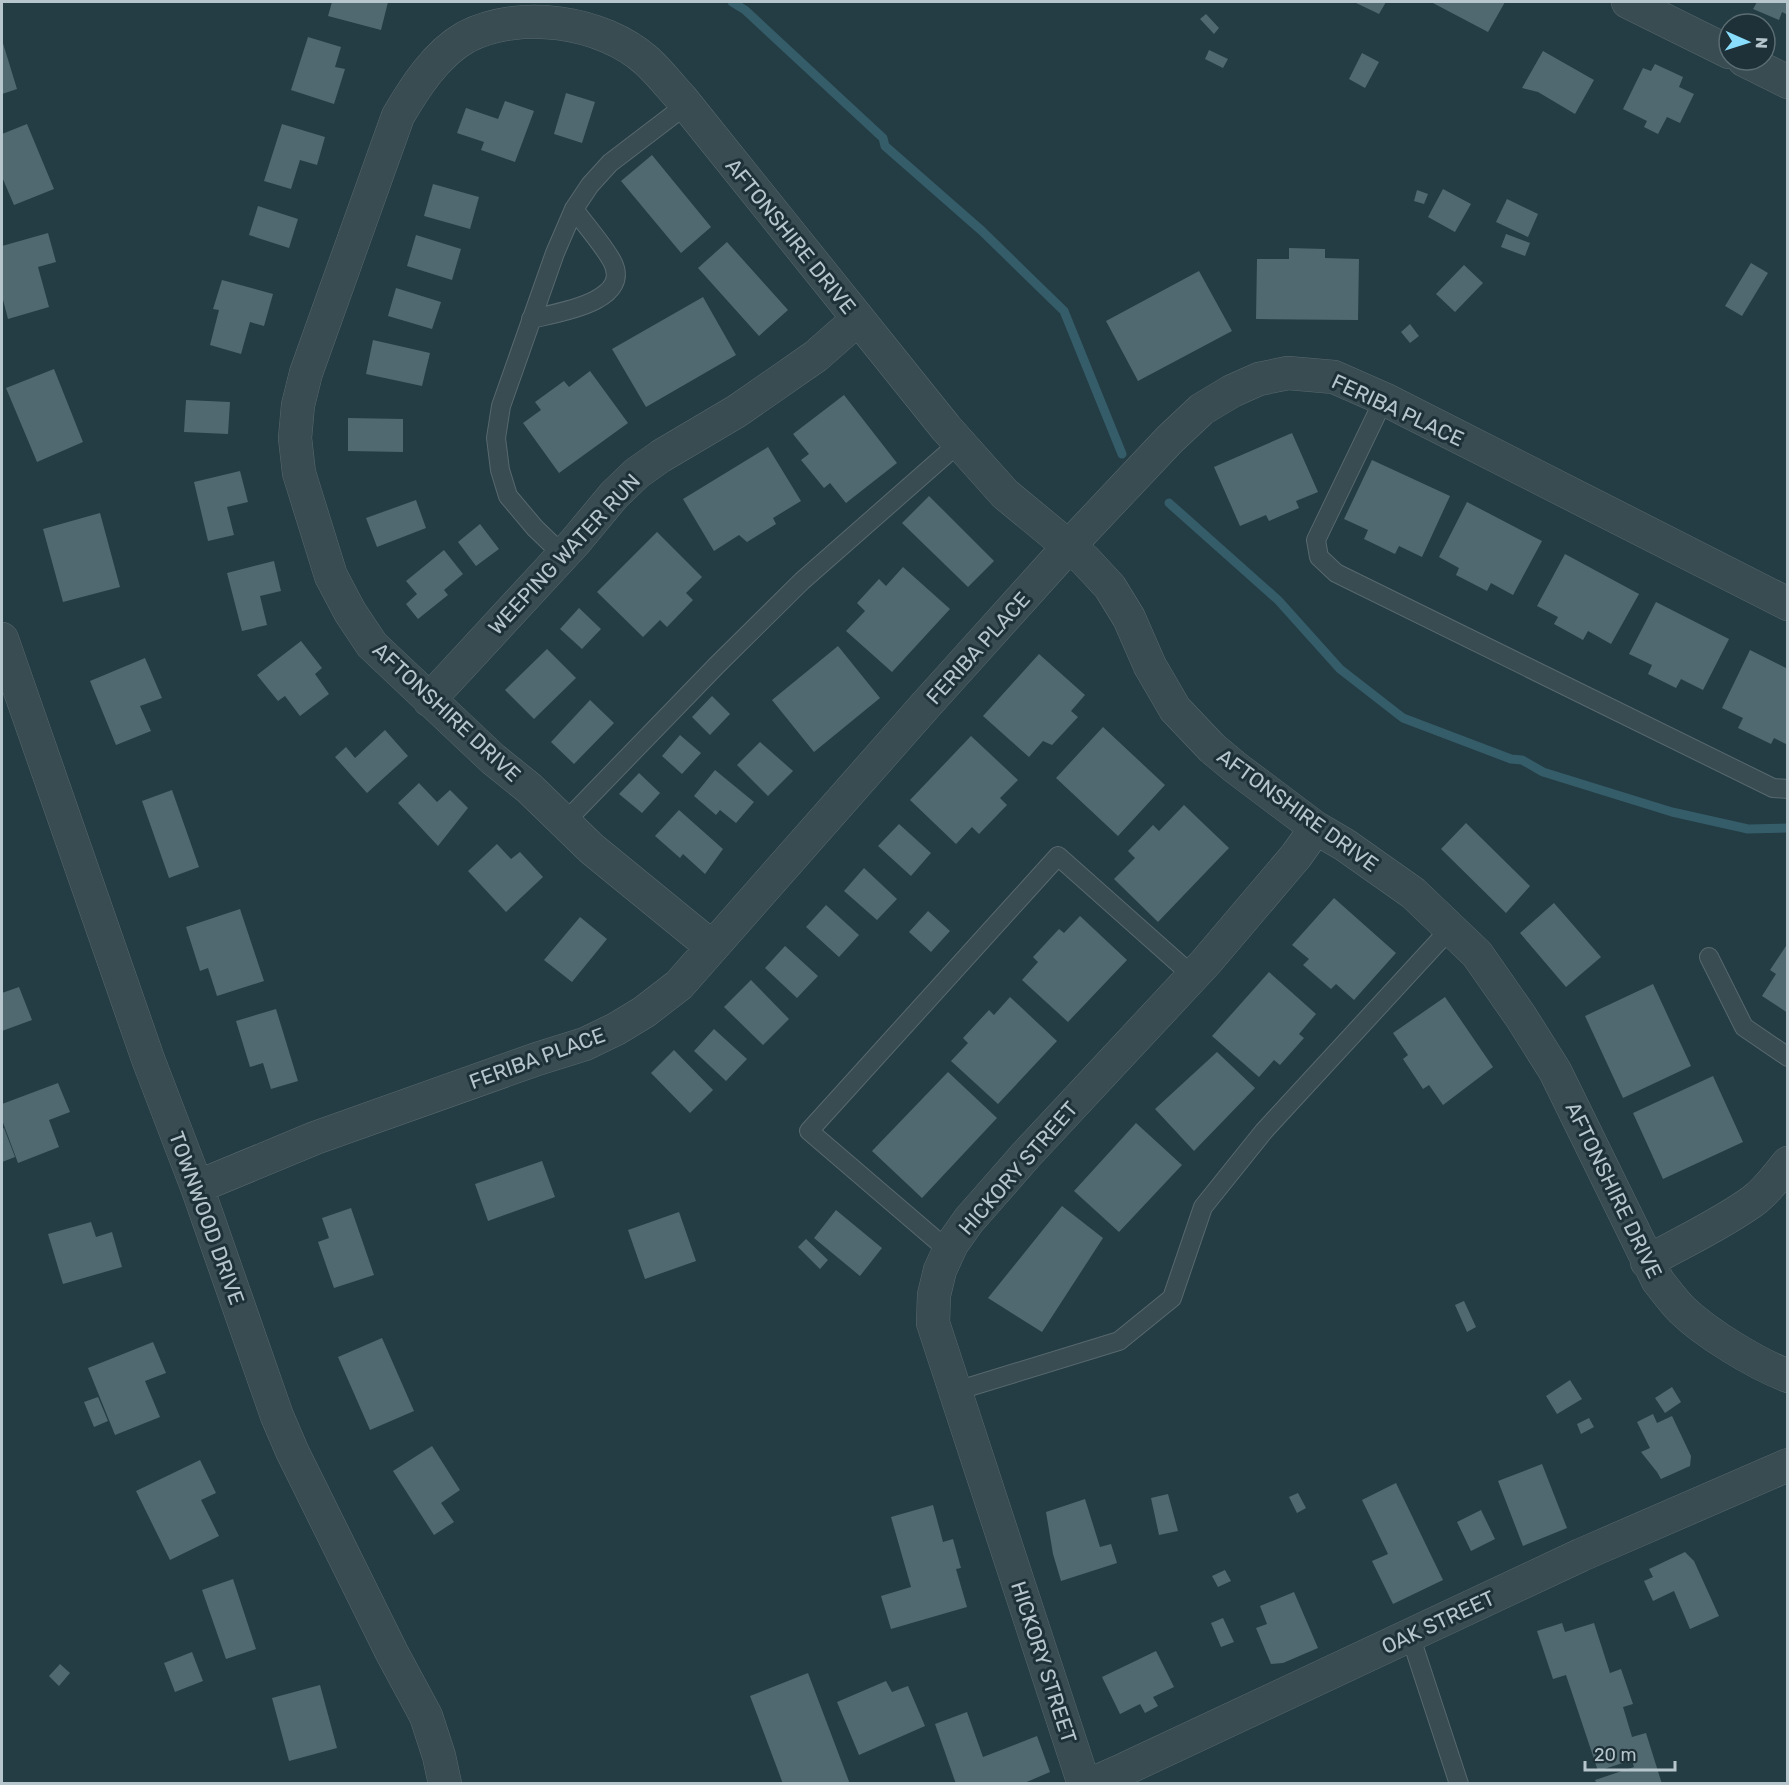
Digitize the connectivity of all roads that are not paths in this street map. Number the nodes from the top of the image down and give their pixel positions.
1 (1628, 2) edge
2 (1717, 46) edge
3 (1768, 72) edge
4 (1788, 82) edge
5 (686, 105) junction
6 (574, 209) junction
7 (531, 319) junction
8 (858, 320) junction
9 (1384, 399) junction
10 (959, 443) junction
11 (1069, 546) junction
12 (563, 555) junction
13 (1788, 604) edge
14 (2, 639) edge
15 (429, 699) junction
16 (1788, 789) edge
17 (565, 822) junction
18 (1316, 828) junction
19 (1450, 929) junction
20 (712, 947) junction
21 (1709, 957) dead end
22 (1193, 976) junction
23 (1788, 1057) edge
24 (1788, 1163) edge
25 (197, 1186) junction
26 (949, 1251) junction
27 (1647, 1262) junction
28 (1788, 1376) edge
29 (956, 1391) junction
30 (1788, 1465) edge
31 (1410, 1635) junction
32 (445, 1784) edge
33 (1084, 1784) edge
34 (1091, 1784) edge
35 (1459, 1784) edge

1 - 2 street
3 - 4 street
5 - 6 lane
5 - 8 street, AFTONSHIRE DRIVE
5 - 15 street, AFTONSHIRE DRIVE
6 - 7 lane
6 - 7 lane
7 - 12 lane
8 - 10 street, AFTONSHIRE DRIVE
8 - 12 street, WEEPING WATER RUN
9 - 11 street, FERIBA PLACE
9 - 13 street, FERIBA PLACE
9 - 16 lane
10 - 11 street, AFTONSHIRE DRIVE
10 - 17 lane
11 - 18 street, AFTONSHIRE DRIVE
11 - 20 street, FERIBA PLACE
12 - 15 street, WEEPING WATER RUN
14 - 25 street, TOWNWOOD DRIVE
15 - 17 street, AFTONSHIRE DRIVE
17 - 20 street, AFTONSHIRE DRIVE
18 - 19 street, AFTONSHIRE DRIVE
18 - 22 street, HICKORY STREET
19 - 27 street, AFTONSHIRE DRIVE
19 - 29 lane
20 - 25 street, FERIBA PLACE
21 - 23 lane
22 - 26 street, HICKORY STREET
22 - 26 lane
24 - 27 street
25 - 32 street, TOWNWOOD DRIVE
26 - 29 street, HICKORY STREET
27 - 28 street, AFTONSHIRE DRIVE
29 - 33 street, HICKORY STREET
30 - 31 street, OAK STREET
31 - 34 street, OAK STREET
31 - 35 lane

